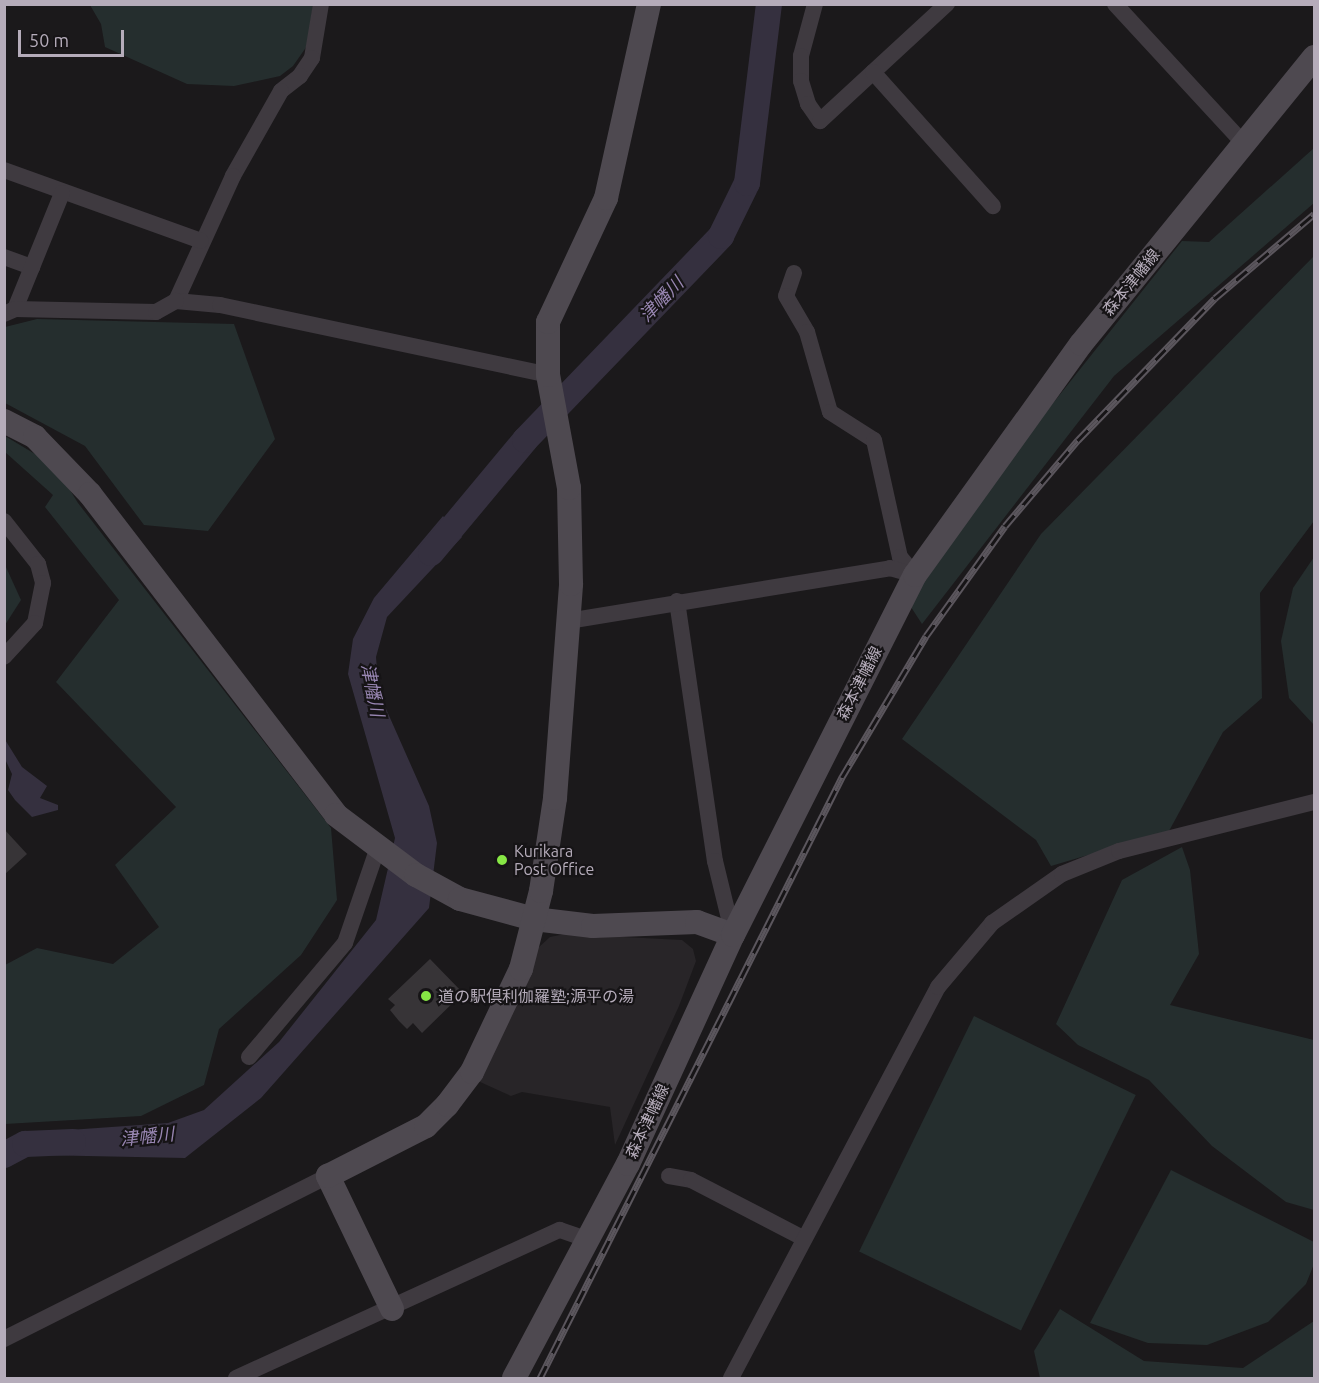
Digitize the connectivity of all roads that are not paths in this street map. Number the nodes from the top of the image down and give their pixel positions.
1 (321, 4) edge
2 (648, 4) edge
3 (815, 4) edge
4 (947, 4) edge
5 (1115, 4) edge
6 (1314, 57) edge
7 (873, 72) junction
8 (1244, 144) junction
9 (4, 170) edge
10 (62, 193) junction
11 (993, 206) dead end
12 (201, 241) junction
13 (4, 257) edge
14 (32, 267) junction
15 (794, 273) dead end
16 (176, 301) junction
17 (10, 312) edge
18 (548, 375) junction
19 (4, 421) edge
20 (4, 521) edge
21 (915, 575) junction
22 (677, 601) junction
23 (568, 621) junction
24 (4, 657) edge
25 (1314, 802) edge
26 (378, 848) junction
27 (534, 919) junction
28 (733, 935) junction
29 (249, 1057) dead end
30 (328, 1176) junction
31 (669, 1176) dead end
32 (803, 1238) junction
33 (586, 1239) junction
34 (392, 1309) junction
35 (4, 1339) edge
36 (236, 1378) edge
37 (514, 1378) edge
38 (731, 1378) edge

1 - 12 street
2 - 18 street
3 - 7 street
4 - 7 street
5 - 8 street
6 - 8 street, 森本津幡線
7 - 11 street
8 - 21 street, 森本津幡線
9 - 10 street
10 - 12 street
10 - 14 street
12 - 16 street
13 - 14 street
14 - 17 street
15 - 21 street
16 - 17 street
16 - 18 street
18 - 23 street
19 - 26 street
20 - 24 street
21 - 22 street
21 - 28 street, 森本津幡線
22 - 23 street
22 - 28 street
23 - 27 street
25 - 32 street
26 - 27 street
26 - 29 street
27 - 28 street
27 - 30 street
28 - 33 street, 森本津幡線
30 - 34 street
30 - 35 street
31 - 32 street
32 - 38 street
33 - 34 street
33 - 37 street, 森本津幡線
34 - 36 street

